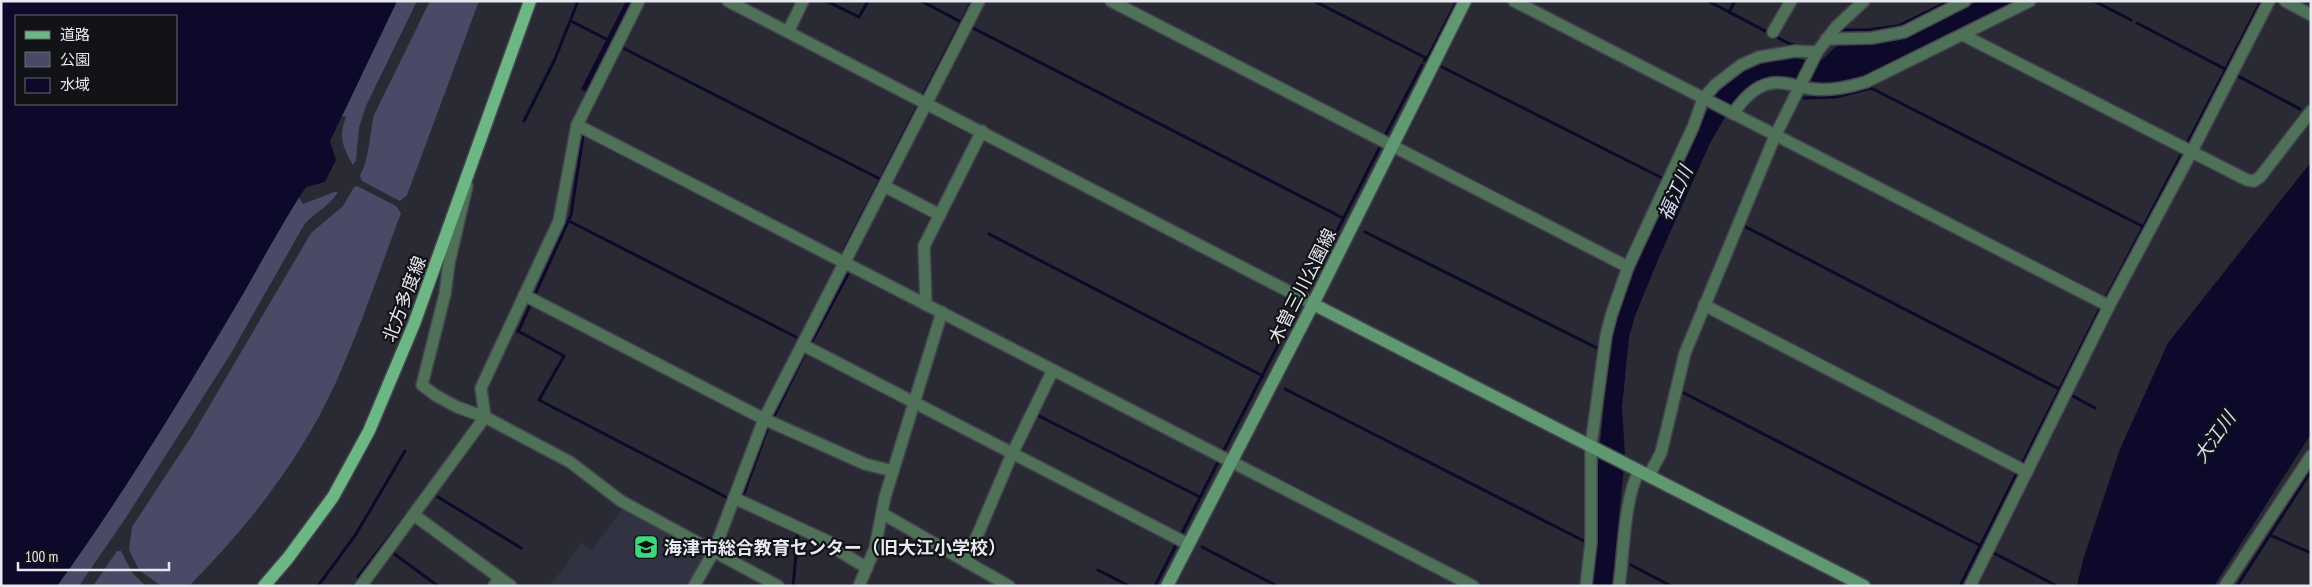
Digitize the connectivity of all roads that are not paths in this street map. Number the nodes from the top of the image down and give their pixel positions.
1 (530, 1) edge
2 (639, 1) edge
3 (728, 1) edge
4 (804, 1) edge
5 (979, 1) edge
6 (1111, 1) edge
7 (1465, 1) edge
8 (1514, 1) edge
9 (1791, 1) edge
10 (1965, 1) edge
11 (2030, 1) edge
12 (2268, 1) edge
13 (2285, 1) edge
14 (1864, 2) edge
15 (2311, 15) edge
16 (788, 32) junction
17 (1773, 32) dead end
18 (1963, 34) junction
19 (1826, 39) junction
20 (1816, 53) junction
21 (1799, 86) junction
22 (1704, 100) junction
23 (926, 103) junction
24 (2311, 111) edge
25 (1732, 113) junction
26 (577, 125) junction
27 (982, 132) junction
28 (1775, 136) junction
29 (1393, 146) junction
30 (2192, 151) junction
31 (468, 177) junction
32 (884, 186) junction
33 (940, 215) junction
34 (844, 262) junction
35 (1628, 267) junction
36 (530, 298) junction
37 (1313, 304) junction
38 (926, 305) junction
39 (1704, 305) junction
40 (2109, 306) junction
41 (942, 312) junction
42 (802, 344) junction
43 (1053, 370) junction
44 (914, 403) junction
45 (485, 418) junction
46 (764, 419) junction
47 (1592, 446) junction
48 (1012, 454) junction
49 (2311, 456) edge
50 (1231, 461) junction
51 (1639, 470) junction
52 (893, 471) junction
53 (2027, 472) junction
54 (734, 498) junction
55 (883, 514) junction
56 (414, 515) junction
57 (1188, 544) junction
58 (714, 550) junction
59 (966, 562) junction
60 (867, 568) junction
61 (757, 581) edge
62 (497, 582) edge
63 (362, 585) edge
64 (264, 586) edge
65 (511, 586) edge
66 (694, 586) edge
67 (778, 586) edge
68 (859, 586) edge
69 (1009, 586) edge
70 (1167, 586) edge
71 (1473, 586) edge
72 (1586, 586) edge
73 (1619, 586) edge
74 (1864, 586) edge
75 (1970, 586) edge
76 (2225, 586) edge

1 - 31 main road, 北方多度線
2 - 26 street
3 - 16 street
4 - 16 street
5 - 23 street
6 - 29 street
7 - 29 main road, 木曽三川公園線
8 - 22 street
9 - 17 street
10 - 19 street
11 - 18 street
12 - 30 street
13 - 15 street
14 - 19 street
16 - 23 street
18 - 21 street
18 - 30 street
19 - 20 street
20 - 21 street
20 - 22 street
21 - 25 street
21 - 28 street
22 - 25 street
22 - 35 street
23 - 27 street
23 - 32 street
24 - 30 street
25 - 28 street
26 - 34 street
26 - 36 street
27 - 33 street
27 - 37 street
28 - 39 street
28 - 40 street
29 - 35 street
29 - 37 main road, 木曽三川公園線
30 - 40 street
31 - 45 street
31 - 64 main road, 北方多度線
32 - 33 street
32 - 34 street
33 - 38 street
34 - 38 street
34 - 42 street
35 - 47 street
36 - 45 street
36 - 46 street
37 - 47 main road
37 - 50 main road, 木曽三川公園線
38 - 41 street
39 - 51 street
39 - 53 street
40 - 53 street
41 - 43 street
41 - 44 street
42 - 44 street
42 - 46 street
43 - 48 street
43 - 50 street
44 - 48 street
44 - 52 street
45 - 56 street
45 - 58 street
46 - 52 street
46 - 54 street
47 - 51 main road
47 - 72 street
48 - 57 street
48 - 59 street
49 - 76 street
50 - 57 main road, 木曽三川公園線
50 - 71 street
51 - 73 street
51 - 74 main road
52 - 55 street
53 - 75 street
54 - 58 street
54 - 60 street
55 - 59 street
55 - 60 street
56 - 62 street
56 - 63 street
57 - 70 main road, 木曽三川公園線
58 - 61 street
58 - 66 street
59 - 69 street
60 - 68 street
61 - 67 street
62 - 65 street

